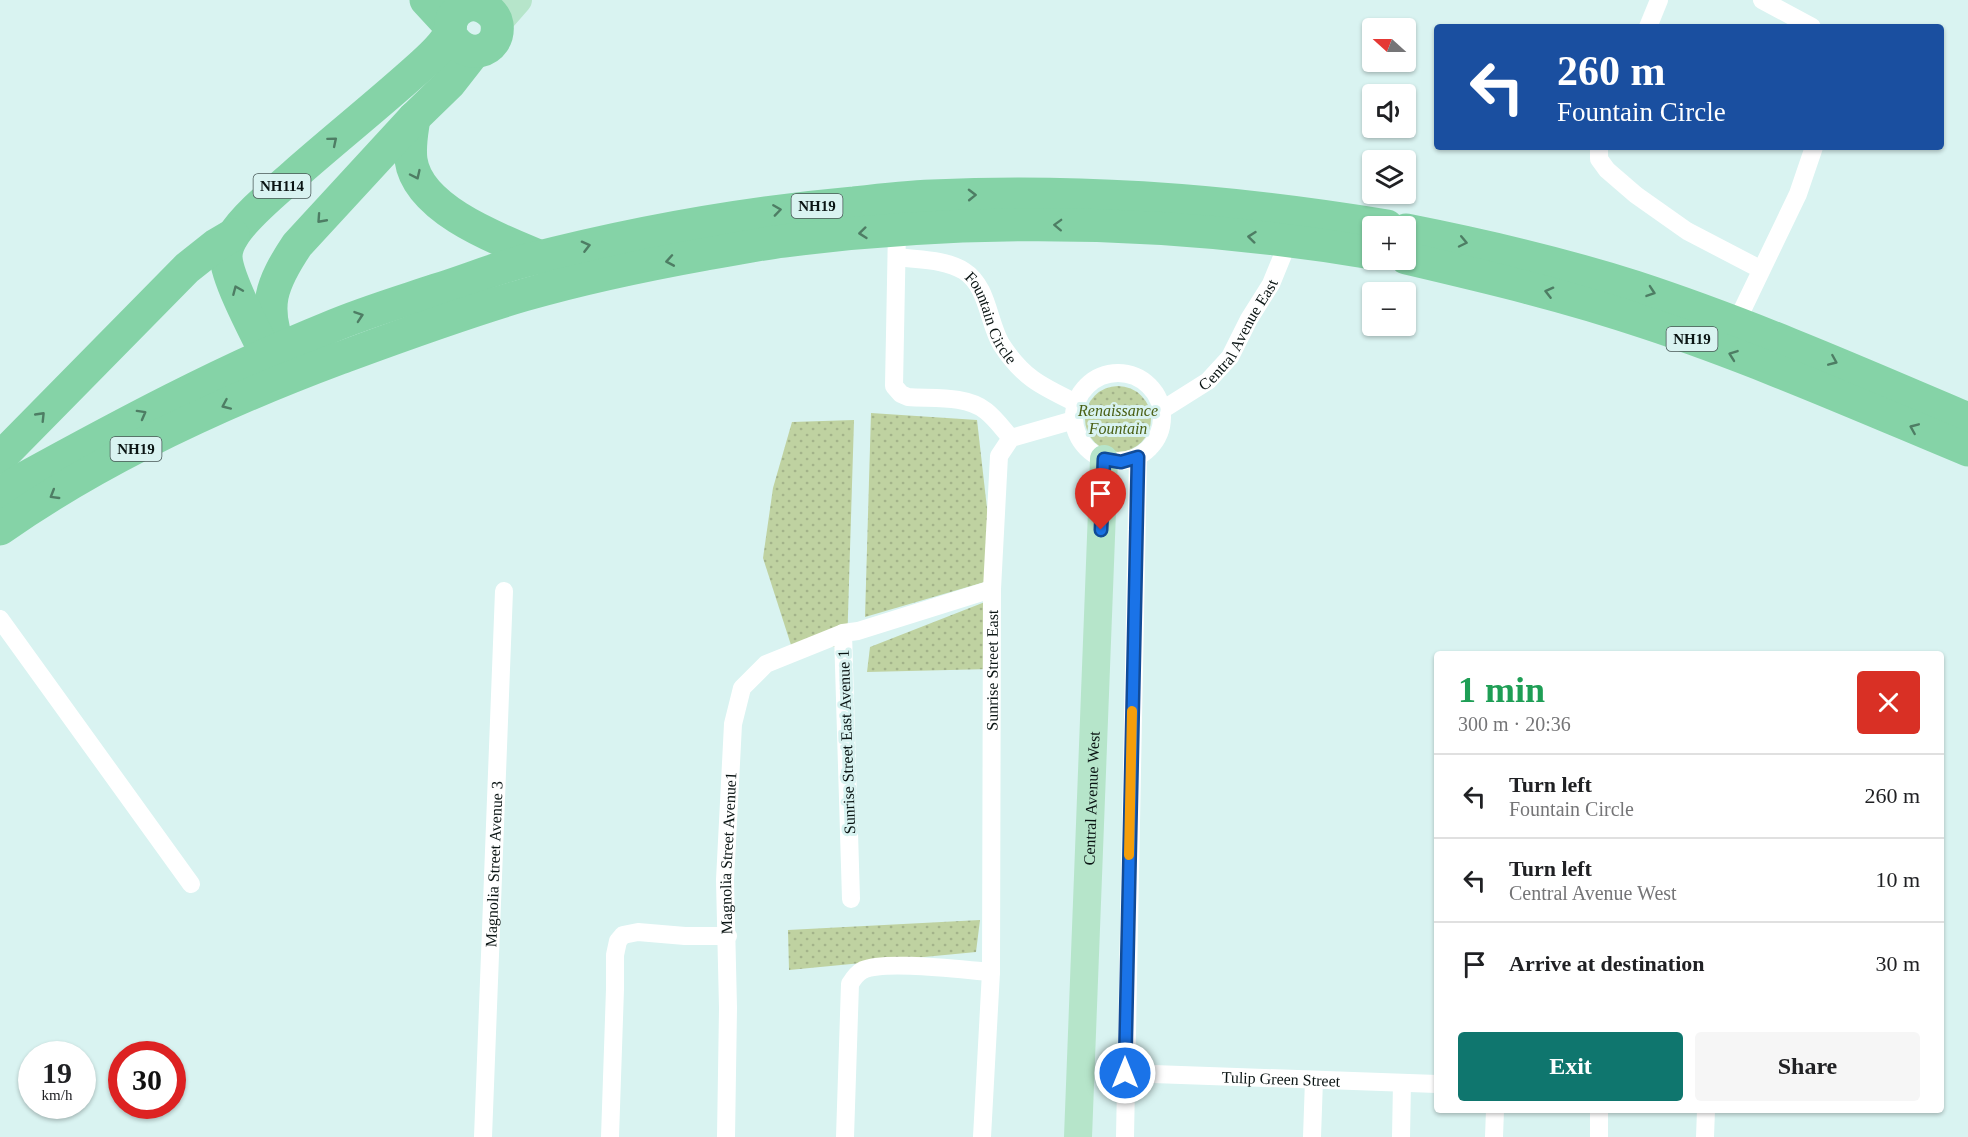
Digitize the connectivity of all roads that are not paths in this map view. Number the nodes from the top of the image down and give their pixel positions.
1 (426, 0) edge
2 (518, 0) edge
3 (1659, 0) edge
4 (1762, 0) edge
5 (482, 7) edge
6 (1649, 24) edge
7 (1806, 24) edge
8 (458, 37) junction
9 (414, 118) junction
10 (1599, 150) edge
11 (1813, 150) edge
12 (1362, 222) edge
13 (1416, 232) edge
14 (233, 235) junction
15 (1289, 240) junction
16 (897, 244) junction
17 (1362, 251) edge
18 (540, 257) junction
19 (1416, 260) edge
20 (1760, 269) junction
21 (270, 303) junction
22 (1736, 323) junction
23 (321, 330) junction
24 (280, 365) junction
25 (1162, 410) junction
26 (1075, 411) junction
27 (1968, 419) edge
28 (1011, 438) junction
29 (1968, 450) edge
30 (1138, 457) junction
31 (0, 458) edge
32 (1104, 459) junction
33 (0, 494) edge
34 (0, 529) edge
35 (992, 588) junction
36 (504, 591) dead end
37 (0, 619) edge
38 (843, 633) junction
39 (191, 884) dead end
40 (851, 899) dead end
41 (728, 936) junction
42 (991, 972) junction
43 (1125, 1073) junction
44 (1314, 1080) junction
45 (1402, 1083) junction
46 (1434, 1084) edge
47 (1496, 1113) edge
48 (1599, 1113) edge
49 (1706, 1113) edge
50 (483, 1137) edge
51 (610, 1137) edge
52 (726, 1137) edge
53 (845, 1137) edge
54 (982, 1137) edge
55 (1078, 1137) edge
56 (1125, 1137) edge
57 (1312, 1137) edge
58 (1401, 1137) edge
59 (1494, 1137) edge
60 (1599, 1137) edge
61 (1705, 1137) edge

1 - 8 highway
2 - 5 main road
3 - 6 street
4 - 7 street
5 - 8 highway, NH114
8 - 9 highway, NH114
14 -> 8 highway, NH114
9 -> 18 highway
9 -> 21 highway, NH114
10 - 20 street
11 - 20 street
18 -> 12 highway, NH19
13 -> 22 highway, NH19
24 -> 14 highway
31 -> 14 highway
15 -> 16 highway, NH19
15 - 17 highway, NH19
15 - 25 street, Central Avenue East
16 -> 24 highway, NH19
16 - 26 street, Fountain Circle
16 - 28 street
23 -> 18 highway, NH19
29 -> 19 highway, NH19
20 - 22 street
21 - 23 highway
21 - 24 highway, NH114
22 -> 27 highway, NH19
23 - 24 highway, NH19
33 -> 24 highway, NH19
24 -> 34 highway, NH19
25 - 26 street
25 - 30 street
26 - 28 street
26 - 32 street
28 - 35 street, Sunrise Street East
30 - 32 street
30 - 43 street
32 - 55 main road, Central Avenue West
35 - 38 street, Sunrise Street East Avenue 1
35 - 42 street, Sunrise Street East
36 - 50 street, Magnolia Street Avenue 3
37 - 39 street
38 - 40 street, Sunrise Street East Avenue 1
38 - 41 street, Magnolia Street Avenue1
41 - 51 street
41 - 52 street, Magnolia Street Avenue1
42 - 53 street
42 - 54 street, Sunrise Street East
43 - 44 street, Tulip Green Street
43 - 56 street
44 - 45 street, Tulip Green Street
44 - 57 street
45 - 46 street, Tulip Green Street
45 - 58 street
47 - 59 street
48 - 60 street
49 - 61 street

